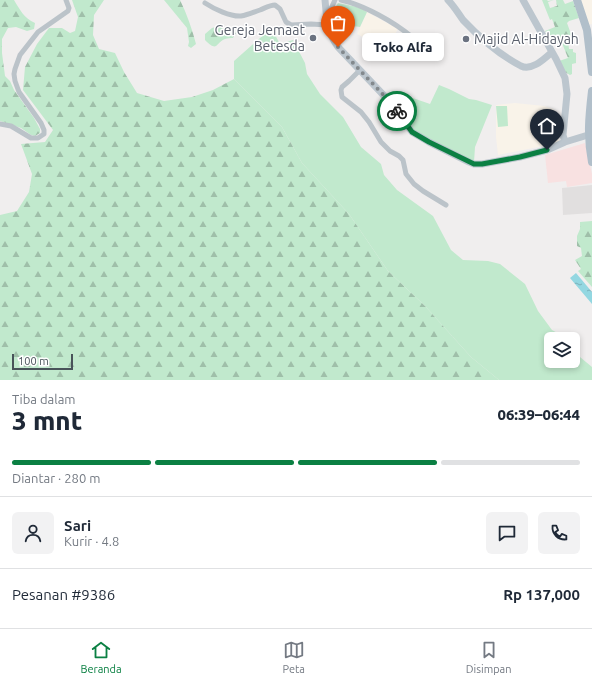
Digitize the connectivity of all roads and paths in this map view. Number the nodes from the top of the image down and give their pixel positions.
1 (66, 0) edge
2 (325, 0) edge
3 (336, 0) edge
4 (341, 0) edge
5 (448, 0) edge
6 (523, 0) edge
7 (576, 0) edge
8 (205, 3) dead end
9 (327, 22) junction
10 (425, 50) dead end
11 (552, 52) junction
12 (591, 60) edge
13 (360, 70) junction
14 (592, 72) edge
15 (592, 91) edge
16 (0, 124) edge
17 (588, 135) junction
18 (565, 142) junction
19 (592, 161) edge
20 (446, 205) dead end

1 - 16 street
2 - 9 main road
3 - 9 street
4 - 10 street
5 - 11 main road
6 - 11 main road
7 - 12 main road
8 - 9 street
9 - 13 main road
11 - 18 main road
12 - 14 main road
13 - 18 main road
13 - 20 street
15 - 17 main road
17 - 18 main road
17 - 19 main road

